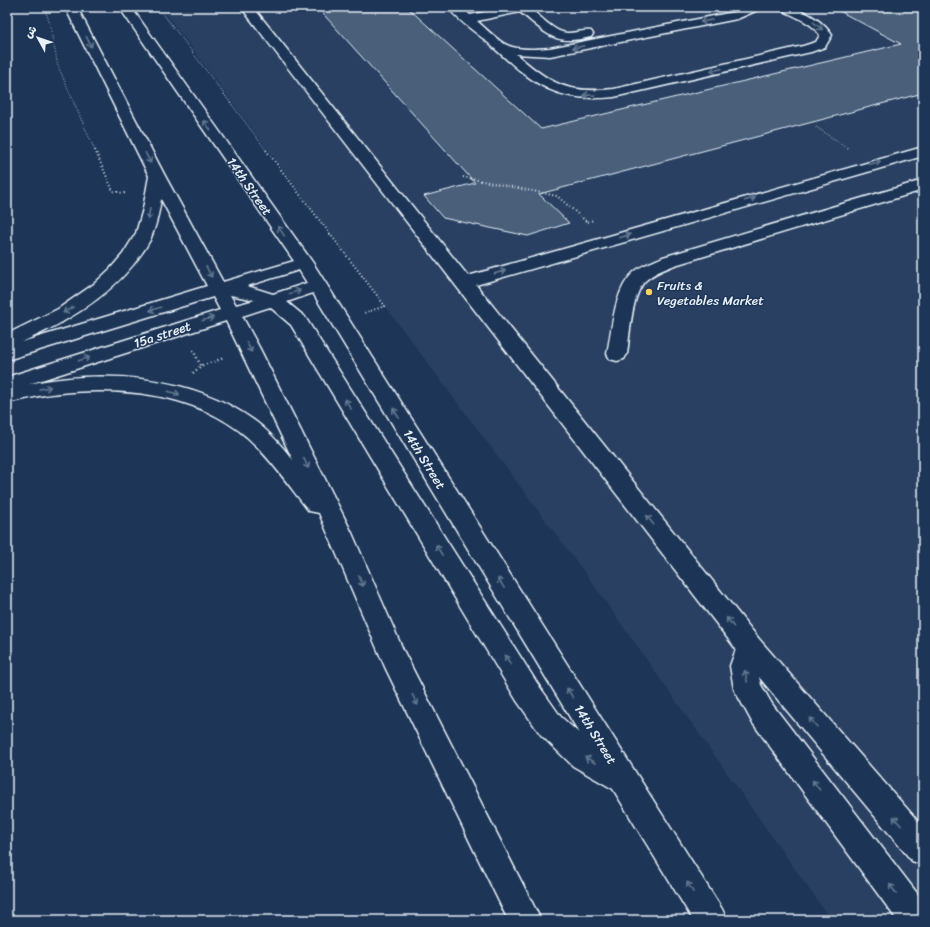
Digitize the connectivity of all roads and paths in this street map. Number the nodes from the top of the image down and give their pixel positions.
1 (44, 7) edge
2 (71, 7) edge
3 (247, 7) edge
4 (454, 7) edge
5 (523, 7) edge
6 (756, 7) edge
7 (784, 7) edge
8 (127, 8) edge
9 (467, 19) junction
10 (631, 25) dead end
11 (500, 47) junction
12 (816, 126) dead end
13 (923, 151) edge
14 (871, 164) junction
15 (157, 176) junction
16 (463, 177) dead end
17 (923, 185) edge
18 (128, 200) dead end
19 (599, 218) dead end
20 (304, 263) junction
21 (463, 283) junction
22 (318, 286) junction
23 (219, 290) junction
24 (271, 299) junction
25 (231, 312) junction
26 (182, 327) junction
27 (7, 341) edge
28 (7, 353) edge
29 (617, 354) dead end
30 (201, 366) dead end
31 (7, 384) edge
32 (7, 396) edge
33 (340, 533) junction
34 (750, 647) junction
35 (624, 779) junction
36 (923, 850) edge
37 (525, 920) edge
38 (711, 920) edge
39 (917, 920) edge

1 - 18 path
2 -> 15 main road
3 - 21 main road
4 - 9 main road
5 - 9 main road
5 - 10 main road
6 -> 11 main road
7 -> 11 main road
20 -> 8 main road, 14th Street
9 - 11 main road
12 - 14 path
14 -> 13 main road
21 -> 14 main road
15 -> 23 main road
15 -> 27 main road
16 - 19 path
17 - 29 main road
20 - 22 main road, 14th Street
20 - 23 main road, 15a street
34 -> 21 main road
24 -> 22 main road, 15a street
35 -> 22 main road, 14th Street
23 - 24 main road
23 - 25 main road
23 -> 28 main road, 15a street
24 - 25 main road, 15a street
35 -> 24 main road
26 -> 25 main road, 15a street
25 -> 33 main road
26 - 30 path
31 -> 26 main road, 15a street
32 -> 33 main road
33 -> 37 main road
36 -> 34 main road
39 -> 34 main road
38 -> 35 main road, 14th Street

